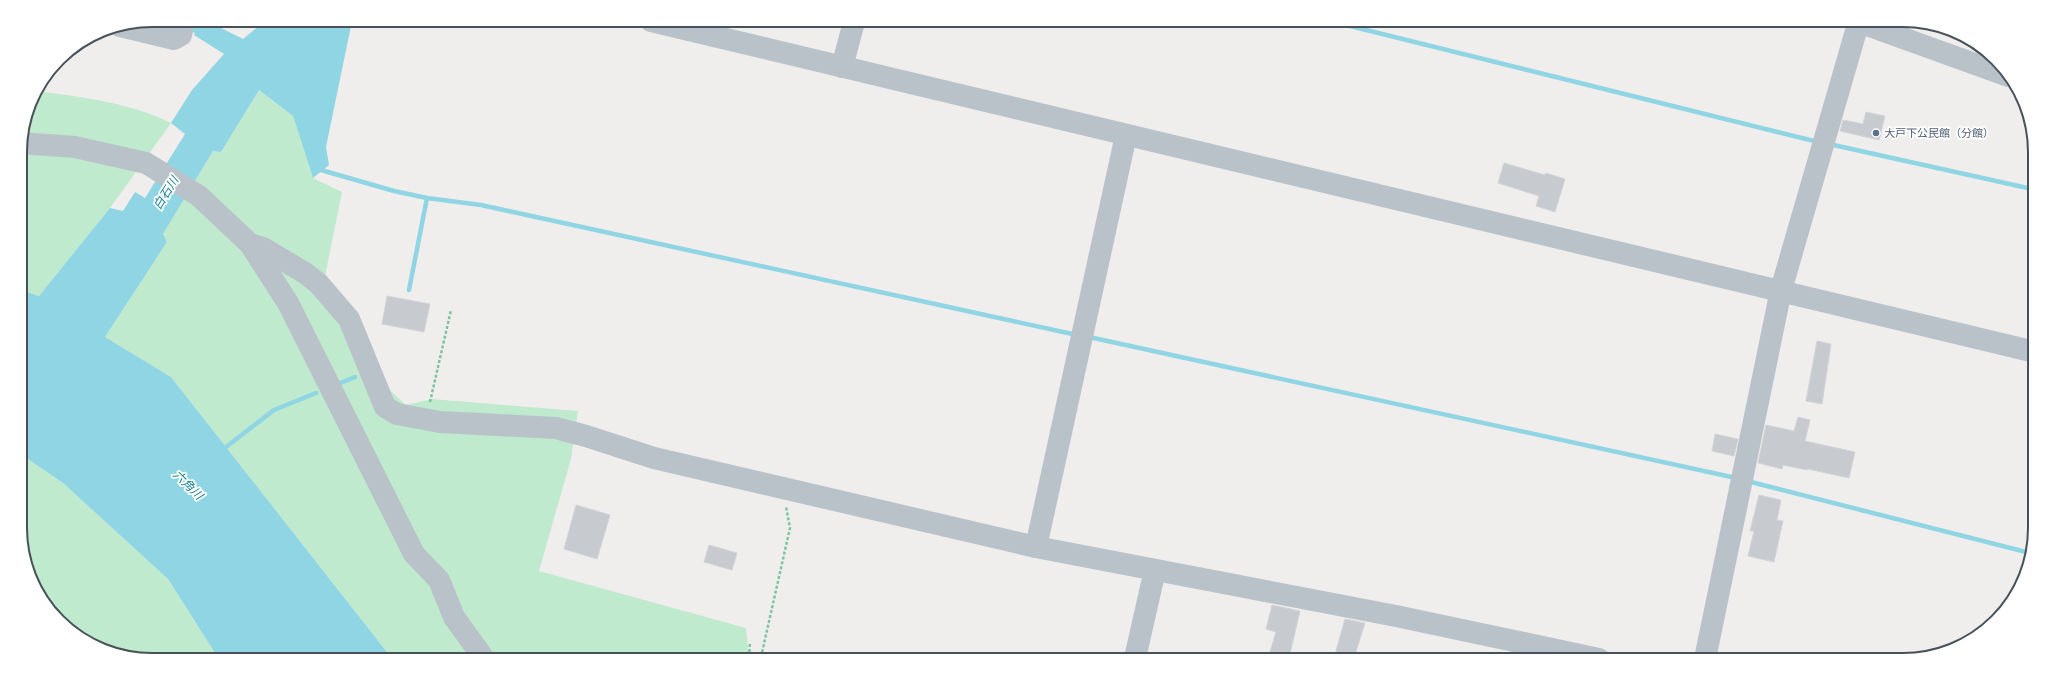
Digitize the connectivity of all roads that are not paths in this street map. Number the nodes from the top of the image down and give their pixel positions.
1 (676, 27) edge
2 (853, 27) edge
3 (1857, 27) edge
4 (1872, 27) edge
5 (183, 28) edge
6 (132, 29) edge
7 (842, 67) junction
8 (1999, 73) edge
9 (1126, 135) junction
10 (27, 144) edge
11 (250, 244) junction
12 (1781, 290) junction
13 (2028, 350) edge
14 (1036, 547) junction
15 (1155, 570) junction
16 (480, 653) edge
17 (1136, 653) edge
18 (1571, 653) edge
19 (1706, 653) edge

1 - 7 street
2 - 7 street
3 - 12 street
4 - 8 street
5 - 6 street
7 - 9 street
9 - 12 street
9 - 14 street
10 - 11 street
11 - 14 street
11 - 16 street
12 - 13 street
12 - 19 street
14 - 15 street
15 - 17 street
15 - 18 street

